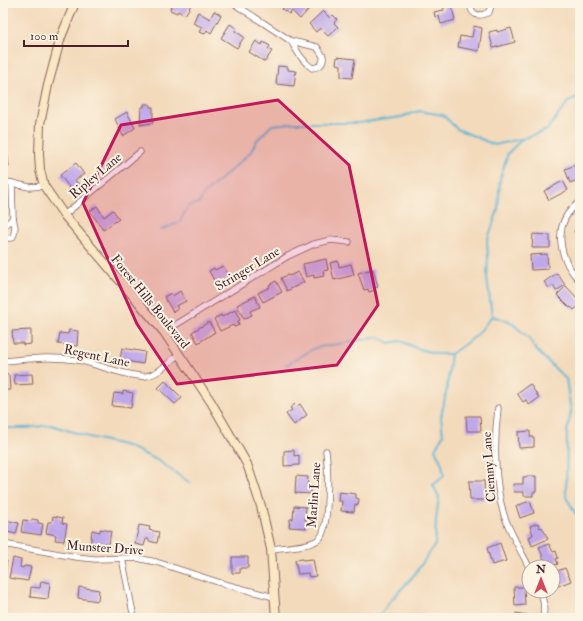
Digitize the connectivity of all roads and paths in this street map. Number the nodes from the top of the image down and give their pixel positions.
1 (75, 3) edge
2 (233, 3) edge
3 (470, 3) edge
4 (490, 3) edge
5 (291, 41) junction
6 (140, 152) dead end
7 (3, 181) edge
8 (12, 183) junction
9 (44, 186) junction
10 (580, 202) edge
11 (64, 215) junction
12 (13, 218) junction
13 (3, 228) edge
14 (3, 236) edge
15 (349, 242) dead end
16 (580, 281) edge
17 (164, 332) junction
18 (179, 354) junction
19 (3, 361) edge
20 (498, 408) dead end
21 (326, 451) dead end
22 (3, 544) edge
23 (271, 549) junction
24 (122, 558) junction
25 (525, 559) edge
26 (274, 597) junction
27 (543, 599) edge
28 (134, 618) edge
29 (276, 618) edge
30 (543, 618) edge

1 - 9 main road, Forest Hills Boulevard
2 - 5 street
3 - 4 street
5 - 5 street
6 - 11 street, Ripley Lane
7 - 8 street
8 - 9 street
8 - 12 street
9 - 11 main road, Forest Hills Boulevard
10 - 16 street
11 - 17 main road, Forest Hills Boulevard
12 - 13 street
12 - 14 street
15 - 17 street, Stringer Lane
17 - 18 main road, Forest Hills Boulevard
18 - 19 street, Regent Lane
18 - 23 main road, Forest Hills Boulevard
20 - 25 street, Ciemny Lane
21 - 23 street, Marlin Lane
22 - 24 street, Munster Drive
23 - 26 main road, Forest Hills Boulevard
24 - 26 street, Munster Drive
24 - 28 street
26 - 29 main road, Forest Hills Boulevard
27 - 30 street

